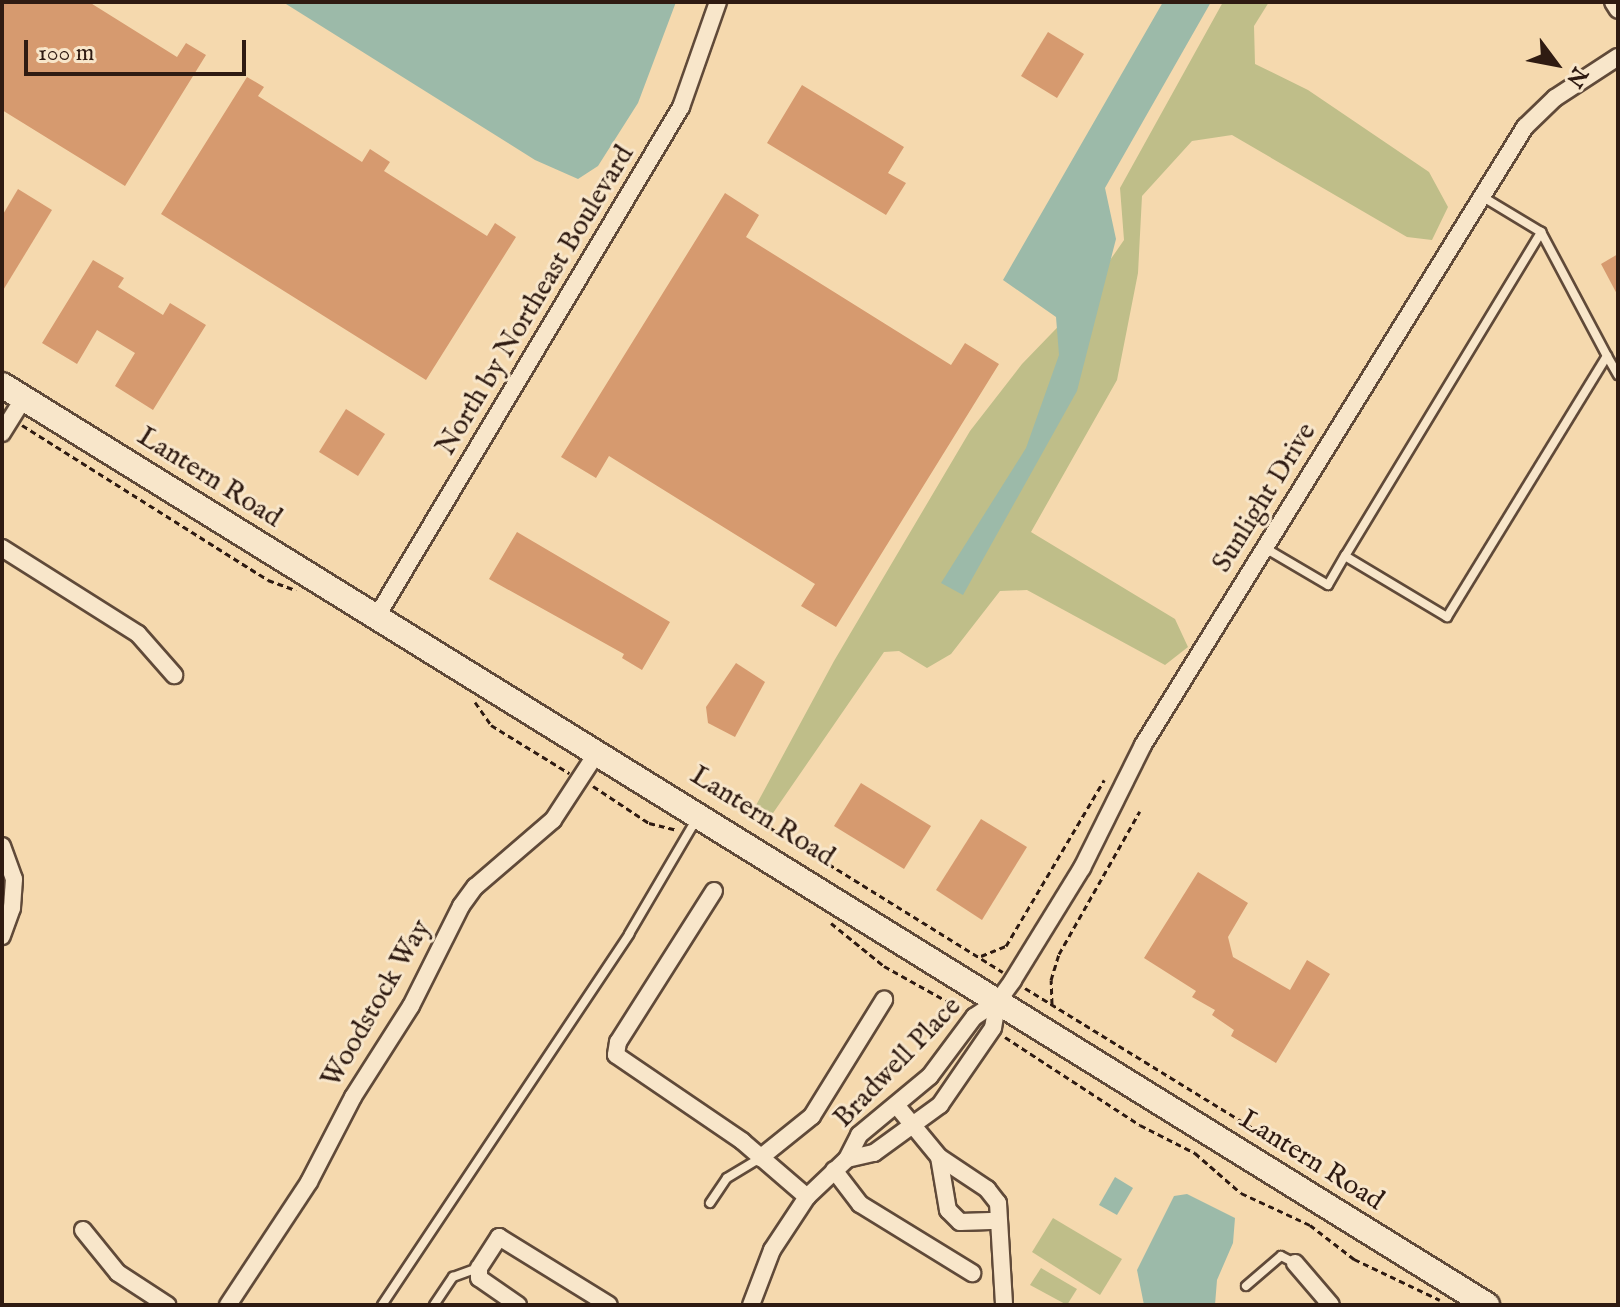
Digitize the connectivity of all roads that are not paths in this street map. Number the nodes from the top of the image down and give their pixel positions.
1 (718, 2) edge
2 (1613, 2) edge
3 (1618, 10) edge
4 (1618, 57) edge
5 (1482, 196) junction
6 (1541, 232) junction
7 (1607, 356) junction
8 (1618, 375) edge
9 (2, 385) edge
10 (18, 408) junction
11 (2, 433) edge
12 (2, 548) edge
13 (1265, 548) junction
14 (1345, 556) junction
15 (377, 616) junction
16 (174, 675) dead end
17 (598, 751) junction
18 (694, 822) junction
19 (2, 846) edge
20 (714, 891) dead end
21 (2, 936) edge
22 (884, 1000) dead end
23 (998, 1001) junction
24 (897, 1106) junction
25 (914, 1127) junction
26 (939, 1157) junction
27 (760, 1158) junction
28 (841, 1164) junction
29 (807, 1197) junction
30 (710, 1203) dead end
31 (998, 1221) junction
32 (83, 1230) dead end
33 (1295, 1263) joint
34 (479, 1268) junction
35 (972, 1273) dead end
36 (1246, 1286) dead end
37 (1455, 1300) edge
38 (167, 1305) edge
39 (228, 1305) edge
40 (382, 1305) edge
41 (434, 1305) edge
42 (518, 1305) edge
43 (609, 1305) edge
44 (751, 1305) edge
45 (1004, 1305) edge
46 (1331, 1305) edge
47 (1487, 1305) edge

1 - 15 street, North by Northeast Boulevard
2 - 3 street
4 - 5 street, Sunlight Drive
5 - 6 lane
5 - 13 street, Sunlight Drive
6 - 7 lane
6 - 14 lane
7 - 8 lane
7 - 14 lane
9 - 10 street, Lantern Road
10 - 11 street
10 - 15 street, Lantern Road
12 - 16 street
13 - 14 lane
13 - 23 street, Sunlight Drive
15 - 17 street, Lantern Road
17 - 18 street, Lantern Road
17 - 39 street, Woodstock Way
18 - 23 street, Lantern Road
18 - 40 lane
19 - 21 street
20 - 27 street
22 - 27 street, Bradwell Place
23 - 24 street, Bradwell Place
23 - 25 street, Bradwell Place
23 - 37 street, Lantern Road
24 - 25 street
24 - 28 street, Bradwell Place
25 - 26 street
25 - 28 street, Bradwell Place
26 - 31 street
26 - 31 street
27 - 29 street
27 - 30 lane
28 - 29 street, Bradwell Place
28 - 35 street, Bradwell Place
29 - 44 street, Bradwell Place
31 - 45 street
32 - 38 street
33 - 36 lane
33 - 46 street
34 - 41 lane
34 - 42 street
34 - 43 street
37 - 47 street, Lantern Road

